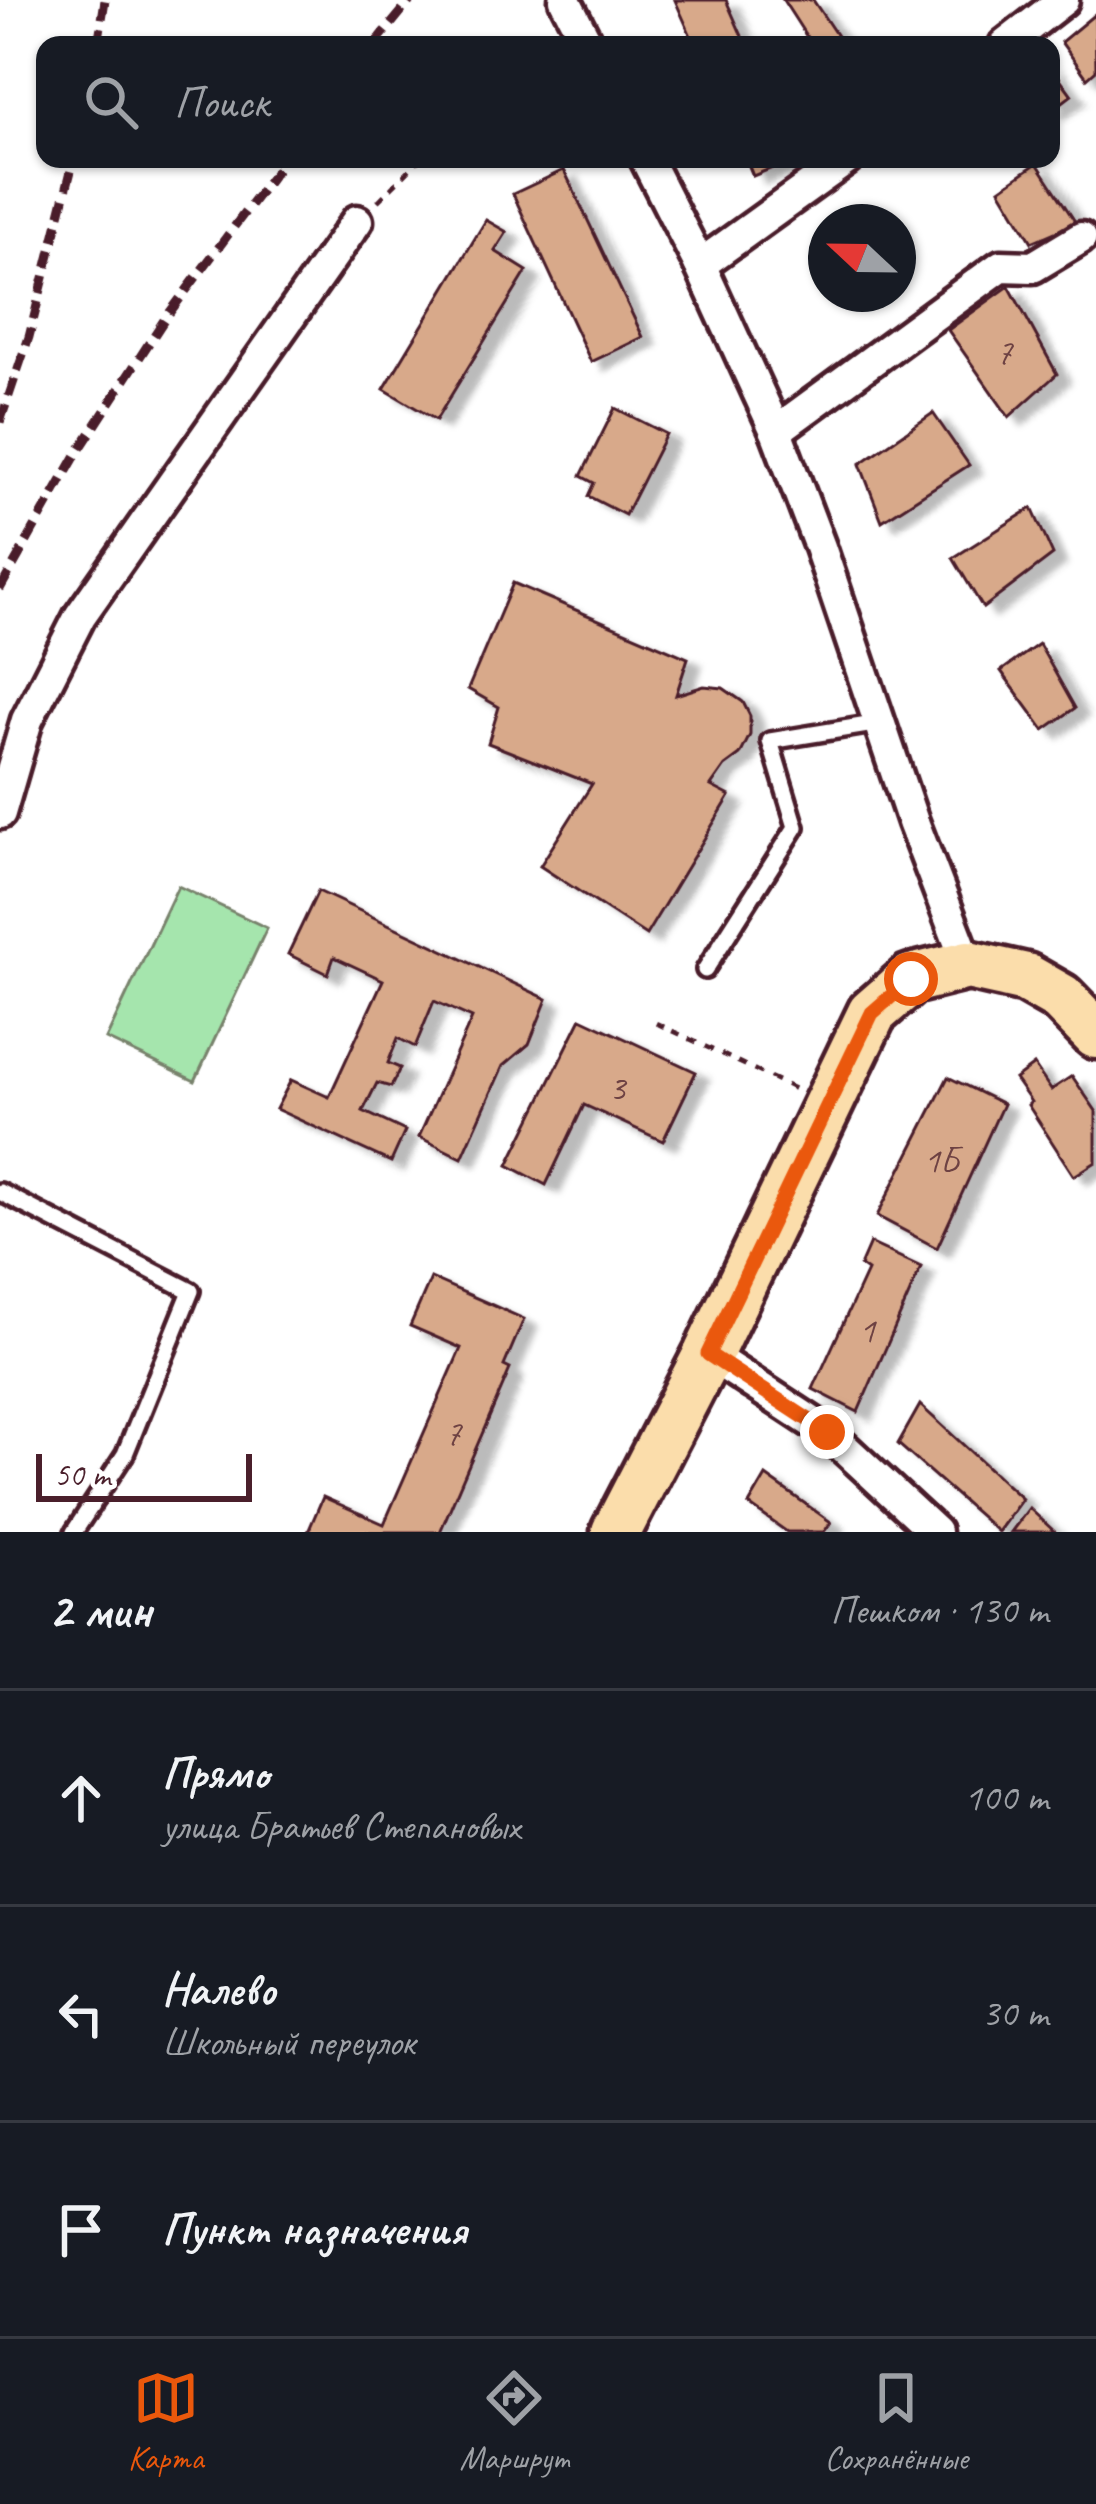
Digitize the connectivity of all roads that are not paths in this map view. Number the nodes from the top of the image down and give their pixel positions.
1 (566, 0) edge
2 (1063, 0) edge
3 (584, 36) edge
4 (1017, 36) edge
5 (651, 168) edge
6 (835, 168) edge
7 (357, 221) road end
8 (1082, 238) dead end
9 (700, 265) junction
10 (776, 431) junction
11 (880, 723) junction
12 (0, 813) edge
13 (968, 965) junction
14 (705, 970) dead end
15 (1096, 1034) edge
16 (0, 1192) edge
17 (708, 1354) junction
18 (74, 1532) edge
19 (616, 1532) edge
20 (935, 1532) edge

1 - 3 street
2 - 4 street
5 - 9 street
6 - 9 street
7 - 12 street
8 - 10 street
9 - 10 street
10 - 11 street
11 - 13 street
11 - 14 lane
13 - 15 main road
13 - 17 main road
16 - 18 lane
17 - 19 main road
17 - 20 street

